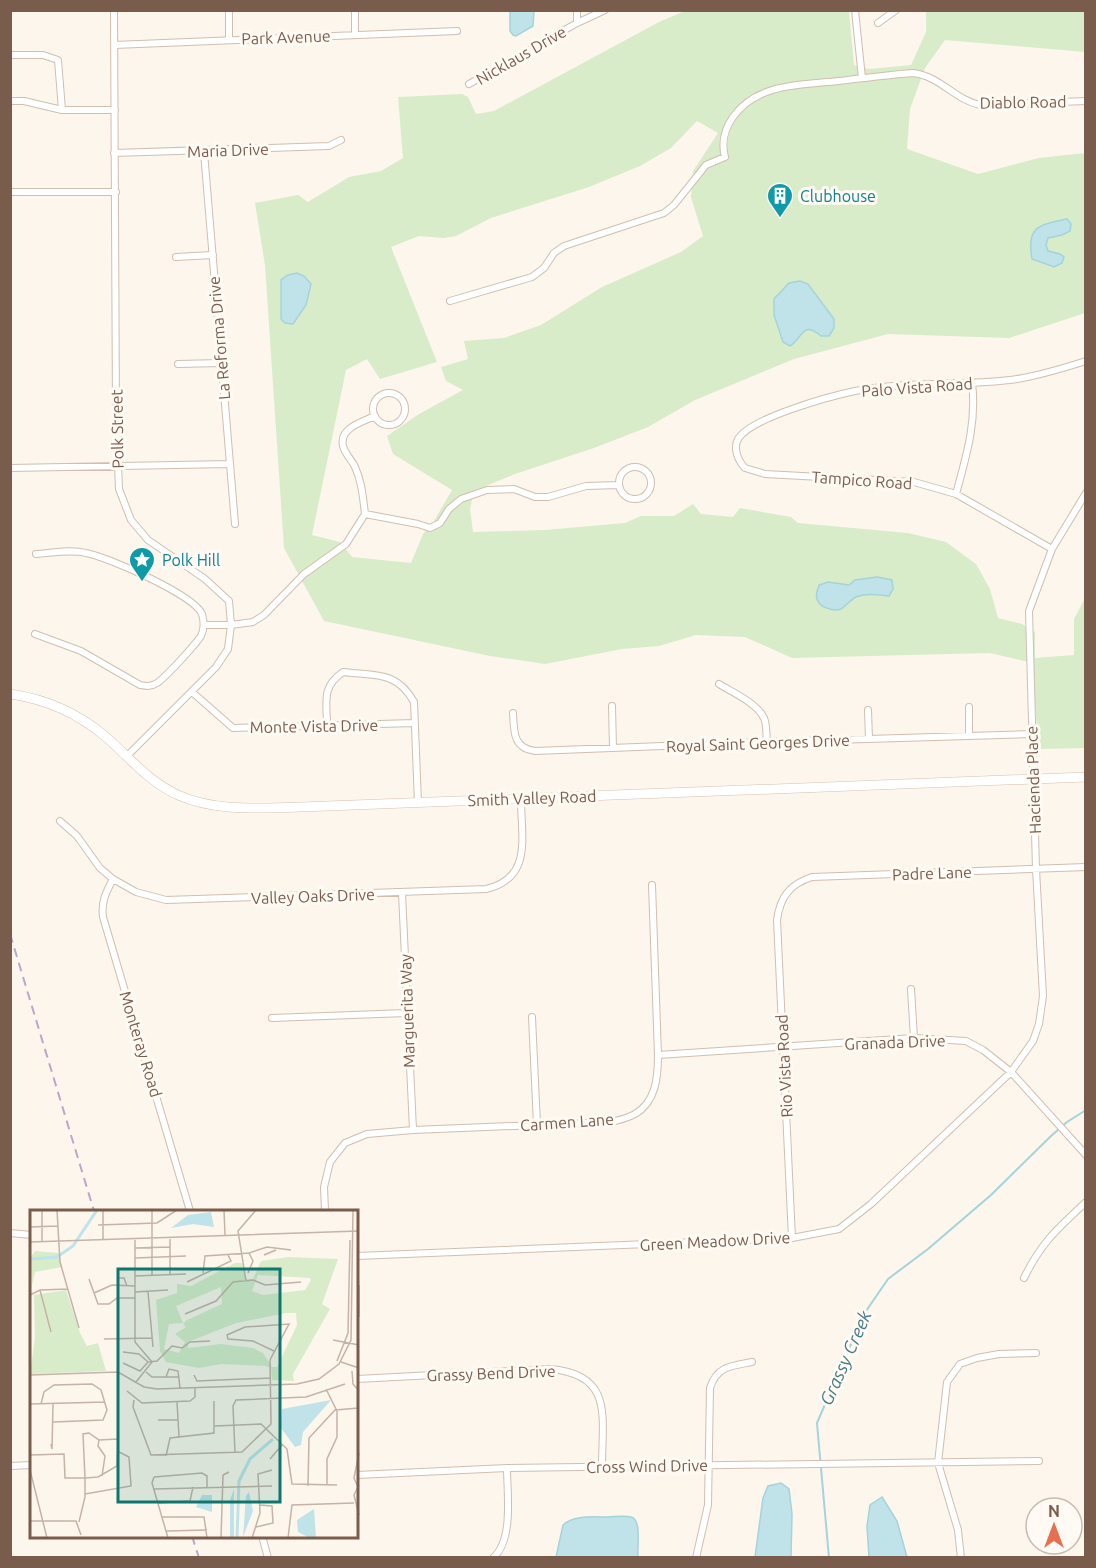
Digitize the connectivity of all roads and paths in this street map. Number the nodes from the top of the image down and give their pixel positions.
1 (114, 10) edge
2 (229, 10) edge
3 (355, 10) edge
4 (577, 10) edge
5 (605, 10) edge
6 (855, 10) edge
7 (896, 10) edge
8 (577, 23) junction
9 (878, 23) dead end
10 (457, 31) dead end
11 (355, 35) junction
12 (230, 39) junction
13 (114, 45) junction
14 (10, 55) edge
15 (862, 78) junction
16 (469, 84) dead end
17 (10, 101) edge
18 (1086, 101) edge
19 (62, 110) junction
20 (115, 110) junction
21 (340, 140) dead end
22 (204, 152) junction
23 (114, 153) junction
24 (10, 192) edge
25 (116, 192) junction
26 (213, 255) junction
27 (176, 257) dead end
28 (450, 301) dead end
29 (1086, 361) edge
30 (221, 363) junction
31 (178, 364) dead end
32 (972, 383) junction
33 (375, 416) junction
34 (736, 454) joint
35 (230, 464) junction
36 (118, 467) junction
37 (10, 468) edge
38 (619, 485) junction
39 (1086, 493) edge
40 (956, 494) junction
41 (365, 514) junction
42 (235, 524) dead end
43 (1052, 549) junction
44 (36, 554) dead end
45 (204, 625) junction
46 (231, 625) junction
47 (35, 634) dead end
48 (719, 684) dead end
49 (192, 692) junction
50 (10, 694) edge
51 (612, 706) dead end
52 (969, 707) dead end
53 (868, 710) dead end
54 (513, 713) dead end
55 (415, 723) junction
56 (327, 726) junction
57 (1031, 734) junction
58 (969, 735) junction
59 (869, 739) junction
60 (766, 742) junction
61 (613, 748) junction
62 (126, 757) junction
63 (1086, 777) edge
64 (1033, 779) junction
65 (521, 799) junction
66 (418, 802) junction
67 (60, 821) dead end
68 (1086, 867) edge
69 (1036, 869) junction
70 (113, 879) junction
71 (652, 885) dead end
72 (402, 892) junction
73 (785, 896) joint
74 (911, 989) dead end
75 (406, 1013) junction
76 (532, 1017) dead end
77 (272, 1018) dead end
78 (914, 1038) junction
79 (784, 1048) junction
80 (658, 1055) junction
81 (1011, 1072) junction
82 (537, 1125) junction
83 (412, 1130) junction
84 (1086, 1155) edge
85 (1086, 1202) edge
86 (190, 1210) edge
87 (325, 1210) edge
88 (10, 1233) edge
89 (30, 1235) edge
90 (792, 1238) junction
91 (358, 1256) edge
92 (1024, 1278) dead end
93 (1036, 1353) dead end
94 (752, 1362) dead end
95 (358, 1378) edge
96 (1039, 1461) dead end
97 (938, 1463) junction
98 (30, 1465) edge
99 (709, 1465) junction
100 (10, 1466) edge
101 (602, 1467) junction
102 (507, 1468) junction
103 (358, 1475) edge
104 (263, 1538) edge
105 (268, 1557) edge
106 (493, 1557) edge
107 (696, 1557) edge
108 (961, 1557) edge

1 - 13 street, Polk Street
2 - 12 street
3 - 11 street
4 - 8 street
5 - 8 street, Nicklaus Drive
6 - 15 street
7 - 9 street
8 - 16 street, Nicklaus Drive
10 - 11 street, Park Avenue
11 - 12 street, Park Avenue
12 - 13 street, Park Avenue
13 - 20 street, Polk Street
14 - 19 street
15 - 18 street, Diablo Road
15 - 28 street, Diablo Road
17 - 19 street
19 - 20 street
20 - 23 street, Polk Street
21 - 22 street, Maria Drive
22 - 23 street, Maria Drive
22 - 26 street, La Reforma Drive
23 - 25 street, Polk Street
24 - 25 street
25 - 36 street, Polk Street
26 - 27 street
26 - 30 street, La Reforma Drive
29 - 32 street, Palo Vista Road
30 - 31 street
30 - 35 street, La Reforma Drive
32 - 34 street, Palo Vista Road
32 - 40 street
33 - 33 street
33 - 41 street
34 - 40 street, Tampico Road
35 - 36 street
35 - 42 street, La Reforma Drive
36 - 37 street
36 - 46 street, Polk Street
38 - 38 street
38 - 41 street
39 - 43 street, Hacienda Place
40 - 43 street, Tampico Road
41 - 46 street
43 - 57 street, Hacienda Place
44 - 45 street
45 - 46 street
45 - 47 street
46 - 49 street, Polk Street
48 - 60 street
49 - 56 street, Monte Vista Drive
49 - 62 street, Polk Street
50 - 62 main road, Smith Valley Road
51 - 61 street
52 - 58 street
53 - 59 street
54 - 61 street, Royal Saint Georges Drive
55 - 56 street, Monte Vista Drive
55 - 56 street
55 - 66 street
57 - 58 street, Royal Saint Georges Drive
57 - 64 street, Hacienda Place
58 - 59 street, Royal Saint Georges Drive
59 - 60 street, Royal Saint Georges Drive
60 - 61 street, Royal Saint Georges Drive
62 - 66 main road, Smith Valley Road
63 - 64 main road, Smith Valley Road
64 - 65 main road, Smith Valley Road
64 - 69 street, Hacienda Place
65 - 66 main road, Smith Valley Road
65 - 72 street, Valley Oaks Drive
67 - 70 street, Valley Oaks Drive
68 - 69 street, Padre Lane
69 - 73 street, Padre Lane
69 - 81 street, Hacienda Place
70 - 72 street, Valley Oaks Drive
70 - 86 street, Monteray Road
71 - 80 street, Carmen Lane
72 - 75 street, Marguerita Way
73 - 79 street, Rio Vista Road
74 - 78 street
75 - 77 street
75 - 83 street, Marguerita Way
76 - 82 street
78 - 79 street, Granada Drive
78 - 81 street, Granada Drive
79 - 80 street, Granada Drive
79 - 90 street, Rio Vista Road
80 - 82 street, Carmen Lane
81 - 84 street, Granada Drive
81 - 90 street, Green Meadow Drive
82 - 83 street, Carmen Lane
83 - 87 street, Carmen Lane
85 - 92 street
88 - 89 street
90 - 91 street, Green Meadow Drive
93 - 97 street
94 - 99 street
95 - 101 street, Grassy Bend Drive
96 - 97 street, Cross Wind Drive
97 - 99 street, Cross Wind Drive
97 - 108 street
98 - 100 street
99 - 101 street, Cross Wind Drive
99 - 107 street
101 - 102 street, Cross Wind Drive
102 - 103 street, Cross Wind Drive
102 - 106 street
104 - 105 street

